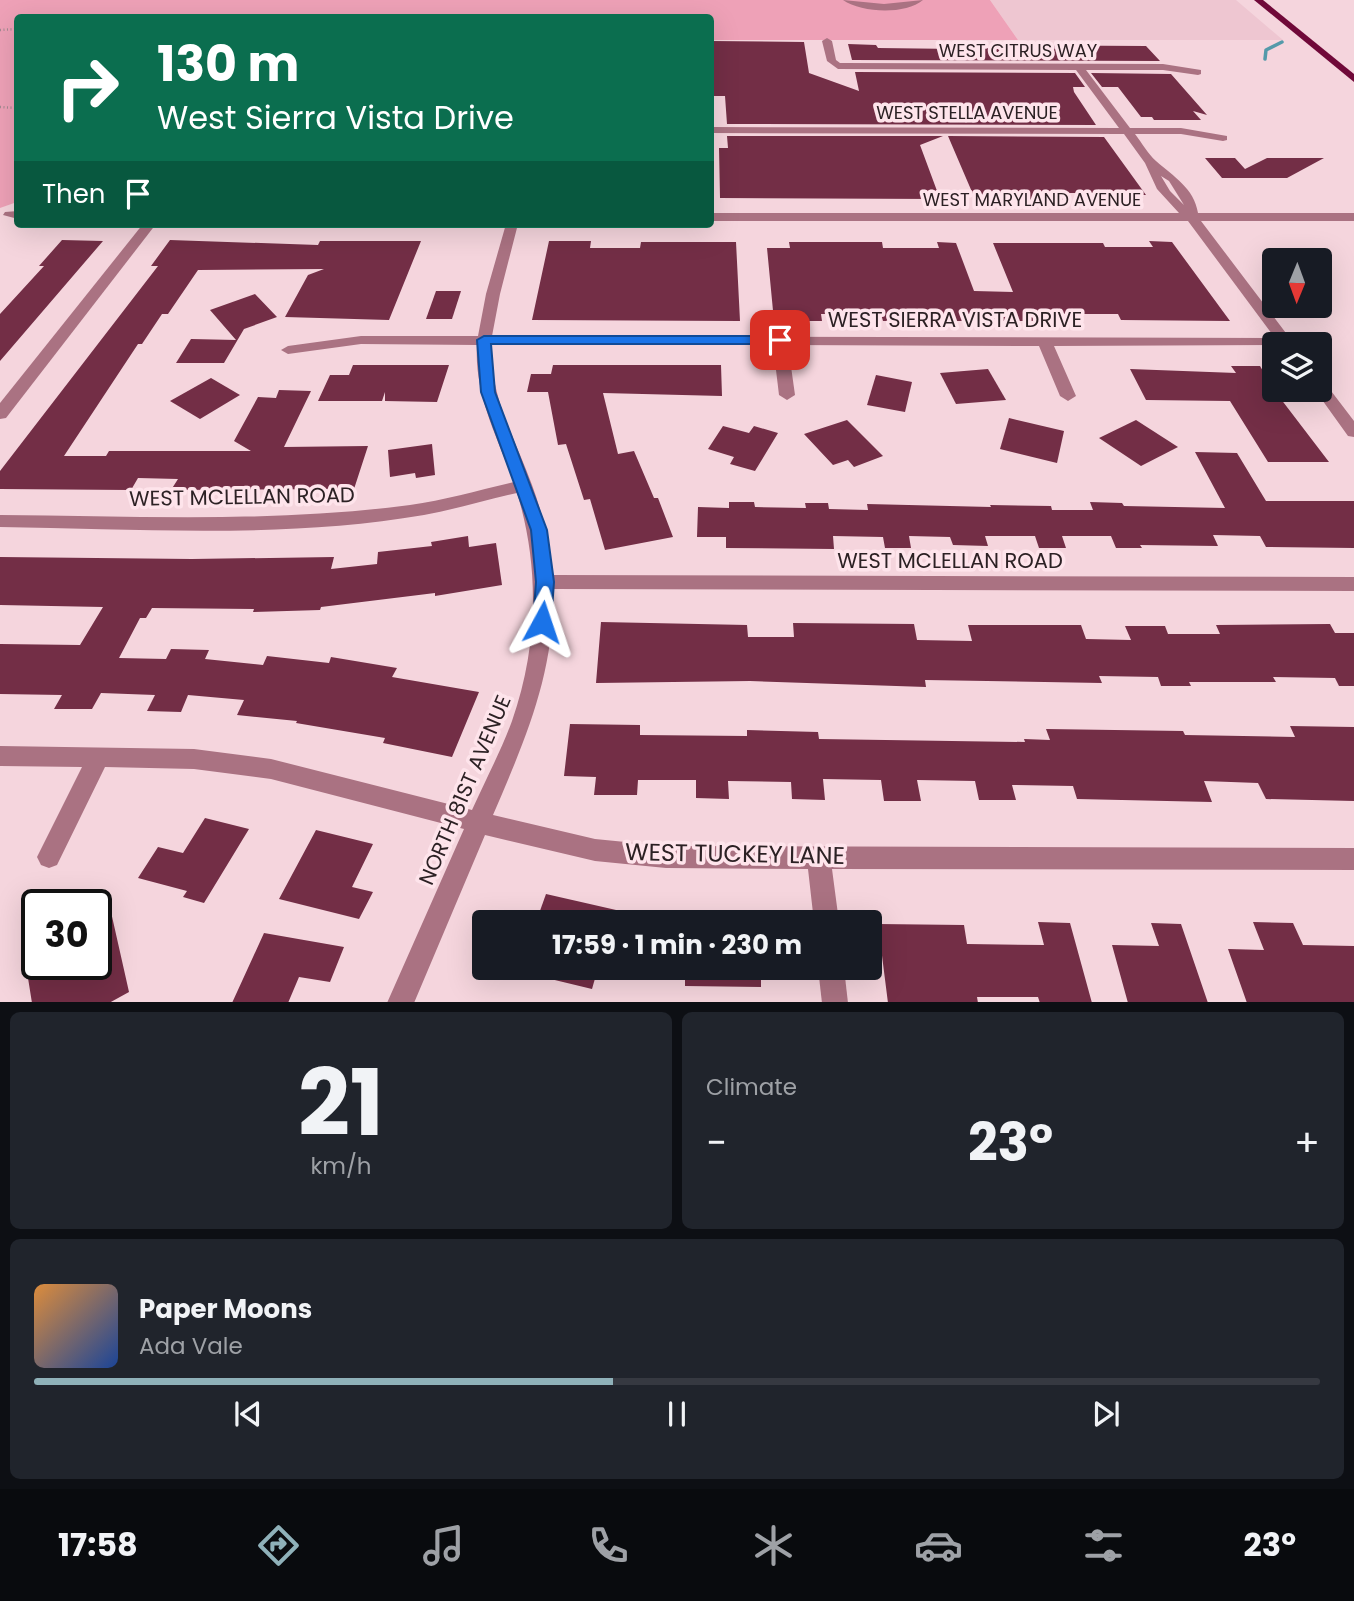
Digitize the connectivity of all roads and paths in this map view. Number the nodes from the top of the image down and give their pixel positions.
1 (847, 0) edge
2 (919, 0) edge
3 (1258, 0) edge
4 (827, 41) dead end
5 (1079, 67) junction
6 (1198, 72) dead end
7 (1354, 79) edge
8 (714, 130) edge
9 (1125, 130) junction
10 (1223, 138) dead end
11 (714, 216) edge
12 (1192, 217) junction
13 (1354, 217) edge
14 (147, 228) edge
15 (511, 228) edge
16 (1278, 332) edge
17 (484, 340) junction
18 (780, 340) junction
19 (1045, 342) junction
20 (1262, 344) edge
21 (288, 350) dead end
22 (787, 395) dead end
23 (1068, 396) dead end
24 (1332, 402) edge
25 (0, 414) edge
26 (1354, 432) edge
27 (524, 485) junction
28 (0, 521) edge
29 (545, 582) junction
30 (1354, 584) edge
31 (99, 756) junction
32 (0, 757) edge
33 (477, 822) junction
34 (819, 856) junction
35 (49, 857) dead end
36 (1354, 859) edge
37 (825, 910) edge
38 (832, 980) edge
39 (400, 1002) edge
40 (835, 1002) edge

1 - 2 street
3 - 7 main road
4 - 5 street, WEST CITRUS WAY
5 - 6 street, WEST CITRUS WAY
5 - 9 street
8 - 9 street, WEST STELLA AVENUE
9 - 10 street, WEST STELLA AVENUE
9 - 12 street
11 - 12 street, WEST MARYLAND AVENUE
12 - 13 street, WEST MARYLAND AVENUE
12 - 16 street
14 - 25 street
15 - 17 street, NORTH 81ST AVENUE
17 - 18 street, WEST SIERRA VISTA DRIVE
17 - 21 street, WEST SIERRA VISTA DRIVE
17 - 27 street, NORTH 81ST AVENUE
18 - 19 street, WEST SIERRA VISTA DRIVE
18 - 22 street
19 - 20 street, WEST SIERRA VISTA DRIVE
19 - 23 street
24 - 26 street
27 - 28 street, WEST MCLELLAN ROAD
27 - 29 street, NORTH 81ST AVENUE
29 - 30 street, WEST MCLELLAN ROAD
29 - 33 street, NORTH 81ST AVENUE
31 - 32 street, WEST TUCKEY LANE
31 - 33 street, WEST TUCKEY LANE
31 - 35 street
33 - 34 street, WEST TUCKEY LANE
33 - 39 street, NORTH 81ST AVENUE
34 - 36 street, WEST TUCKEY LANE
34 - 37 street
38 - 40 street

